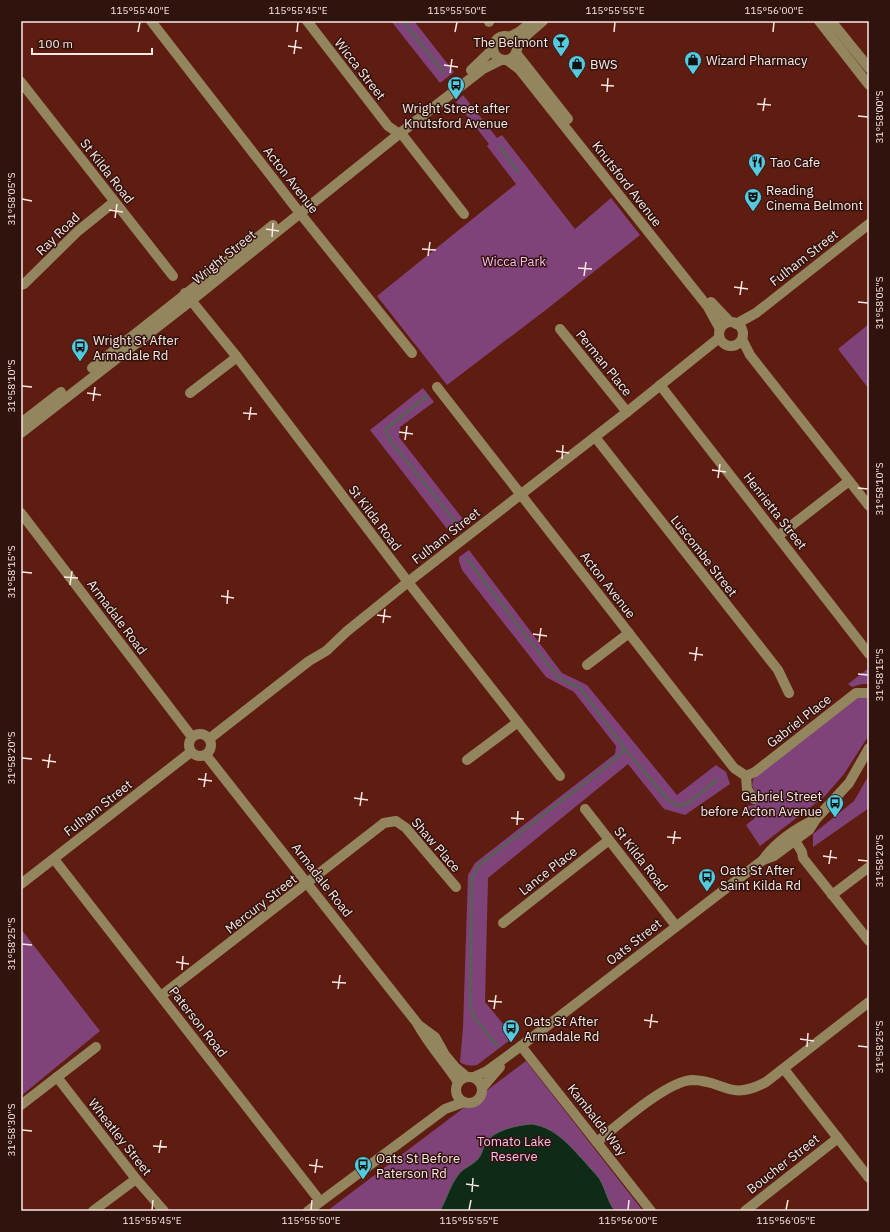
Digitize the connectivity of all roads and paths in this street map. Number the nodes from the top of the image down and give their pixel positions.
1 (151, 21) edge
2 (307, 21) edge
3 (532, 21) edge
4 (543, 21) edge
5 (819, 21) edge
6 (831, 21) edge
7 (509, 37) junction
8 (492, 50) junction
9 (517, 51) junction
10 (504, 60) junction
11 (869, 68) edge
12 (21, 82) edge
13 (869, 85) edge
14 (396, 132) junction
15 (114, 202) junction
16 (297, 210) junction
17 (464, 214) dead end
18 (869, 224) edge
19 (173, 276) dead end
20 (21, 285) edge
21 (189, 297) junction
22 (756, 313) junction
23 (733, 323) junction
24 (560, 329) dead end
25 (721, 337) junction
26 (740, 339) junction
27 (412, 353) dead end
28 (237, 357) junction
29 (660, 385) junction
30 (437, 387) dead end
31 (190, 393) dead end
32 (627, 412) junction
33 (21, 423) edge
34 (21, 433) edge
35 (595, 437) junction
36 (850, 481) junction
37 (521, 494) junction
38 (869, 506) edge
39 (21, 513) edge
40 (778, 536) junction
41 (408, 582) junction
42 (629, 633) junction
43 (869, 654) edge
44 (587, 665) dead end
45 (789, 692) dead end
46 (869, 693) edge
47 (518, 722) junction
48 (192, 737) junction
49 (209, 739) junction
50 (869, 748) edge
51 (191, 752) junction
52 (206, 755) junction
53 (467, 760) dead end
54 (560, 776) dead end
55 (746, 776) junction
56 (754, 799) dead end
57 (586, 809) dead end
58 (396, 821) joint
59 (610, 840) junction
60 (790, 840) junction
61 (54, 859) junction
62 (869, 867) edge
63 (308, 883) junction
64 (21, 884) edge
65 (456, 887) dead end
66 (832, 895) junction
67 (503, 923) dead end
68 (676, 926) junction
69 (869, 941) edge
70 (161, 996) junction
71 (869, 1002) edge
72 (521, 1046) junction
73 (96, 1047) dead end
74 (784, 1069) junction
75 (57, 1077) junction
76 (464, 1082) junction
77 (482, 1088) junction
78 (464, 1102) junction
79 (21, 1105) edge
80 (445, 1109) junction
81 (838, 1138) junction
82 (597, 1142) junction
83 (869, 1178) edge
84 (136, 1179) junction
85 (320, 1201) junction
86 (93, 1211) edge
87 (164, 1211) edge
88 (308, 1211) edge
89 (651, 1211) edge
90 (745, 1211) edge

1 - 16 street, Acton Avenue
2 - 14 street, Wicca Street
3 - 7 street, Wright Street
4 - 9 street, Wright Street
5 - 13 street
6 - 11 street
7 - 8 street, Wright Street
7 - 9 street
8 - 10 street
8 - 14 street, Wright Street
9 - 10 street, Wright Street
9 - 23 street, Knutsford Avenue
10 - 14 street, Wright Street
10 - 25 street, Knutsford Avenue
12 - 15 street, St Kilda Road
14 - 16 street, Wright Street
14 - 17 street, Wicca Street
15 - 19 street, St Kilda Road
15 - 20 street, Ray Road
16 - 21 street, Wright Street
16 - 27 street, Acton Avenue
18 - 22 street, Fulham Street
21 - 28 street, St Kilda Road
21 - 33 street, Wright Street
21 - 34 street, Wright Street
22 - 23 street, Fulham Street
22 - 26 street, Fulham Street
23 - 25 street, Fulham Street
23 - 26 street
24 - 32 street, Perman Place
25 - 26 street
25 - 29 street, Fulham Street
26 - 36 street
28 - 31 street
28 - 41 street, St Kilda Road
29 - 32 street, Fulham Street
29 - 40 street, Henrietta Street
30 - 37 street, Acton Avenue
32 - 35 street, Fulham Street
35 - 37 street, Fulham Street
35 - 45 street, Luscombe Street
36 - 38 street
36 - 40 street
37 - 41 street, Fulham Street
37 - 42 street, Acton Avenue
39 - 48 street, Armadale Road
40 - 43 street, Henrietta Street
41 - 47 street, St Kilda Road
41 - 49 street, Fulham Street
42 - 44 street
42 - 55 street, Acton Avenue
46 - 55 street, Gabriel Place
47 - 53 street
47 - 54 street, St Kilda Road
48 - 49 street
48 - 51 street
49 - 52 street
50 - 60 street, Oats Street
51 - 52 street
51 - 61 street, Fulham Street
52 - 63 street, Armadale Road
55 - 56 street
57 - 59 street, St Kilda Road
58 - 63 street, Mercury Street
58 - 65 street, Shaw Place
59 - 67 street, Lance Place
59 - 68 street, St Kilda Road
60 - 66 street
60 - 68 street, Oats Street
61 - 64 street, Fulham Street
61 - 70 street, Paterson Road
62 - 66 street
63 - 70 street, Mercury Street
63 - 76 street, Armadale Road
66 - 69 street
68 - 72 street, Oats Street
70 - 85 street, Paterson Road
71 - 74 street
72 - 76 street, Oats Street
72 - 77 street, Oats Street
72 - 82 street, Kambalda Way
73 - 75 street
74 - 81 street
74 - 82 street
75 - 79 street
75 - 84 street, Wheatley Street
76 - 77 street
76 - 78 street
76 - 80 street, Oats Street
77 - 78 street
78 - 80 street, Oats Street
80 - 85 street, Oats Street
81 - 83 street
81 - 90 street, Boucher Street
82 - 89 street, Kambalda Way
84 - 86 street
84 - 87 street, Wheatley Street
85 - 88 street, Oats Street

